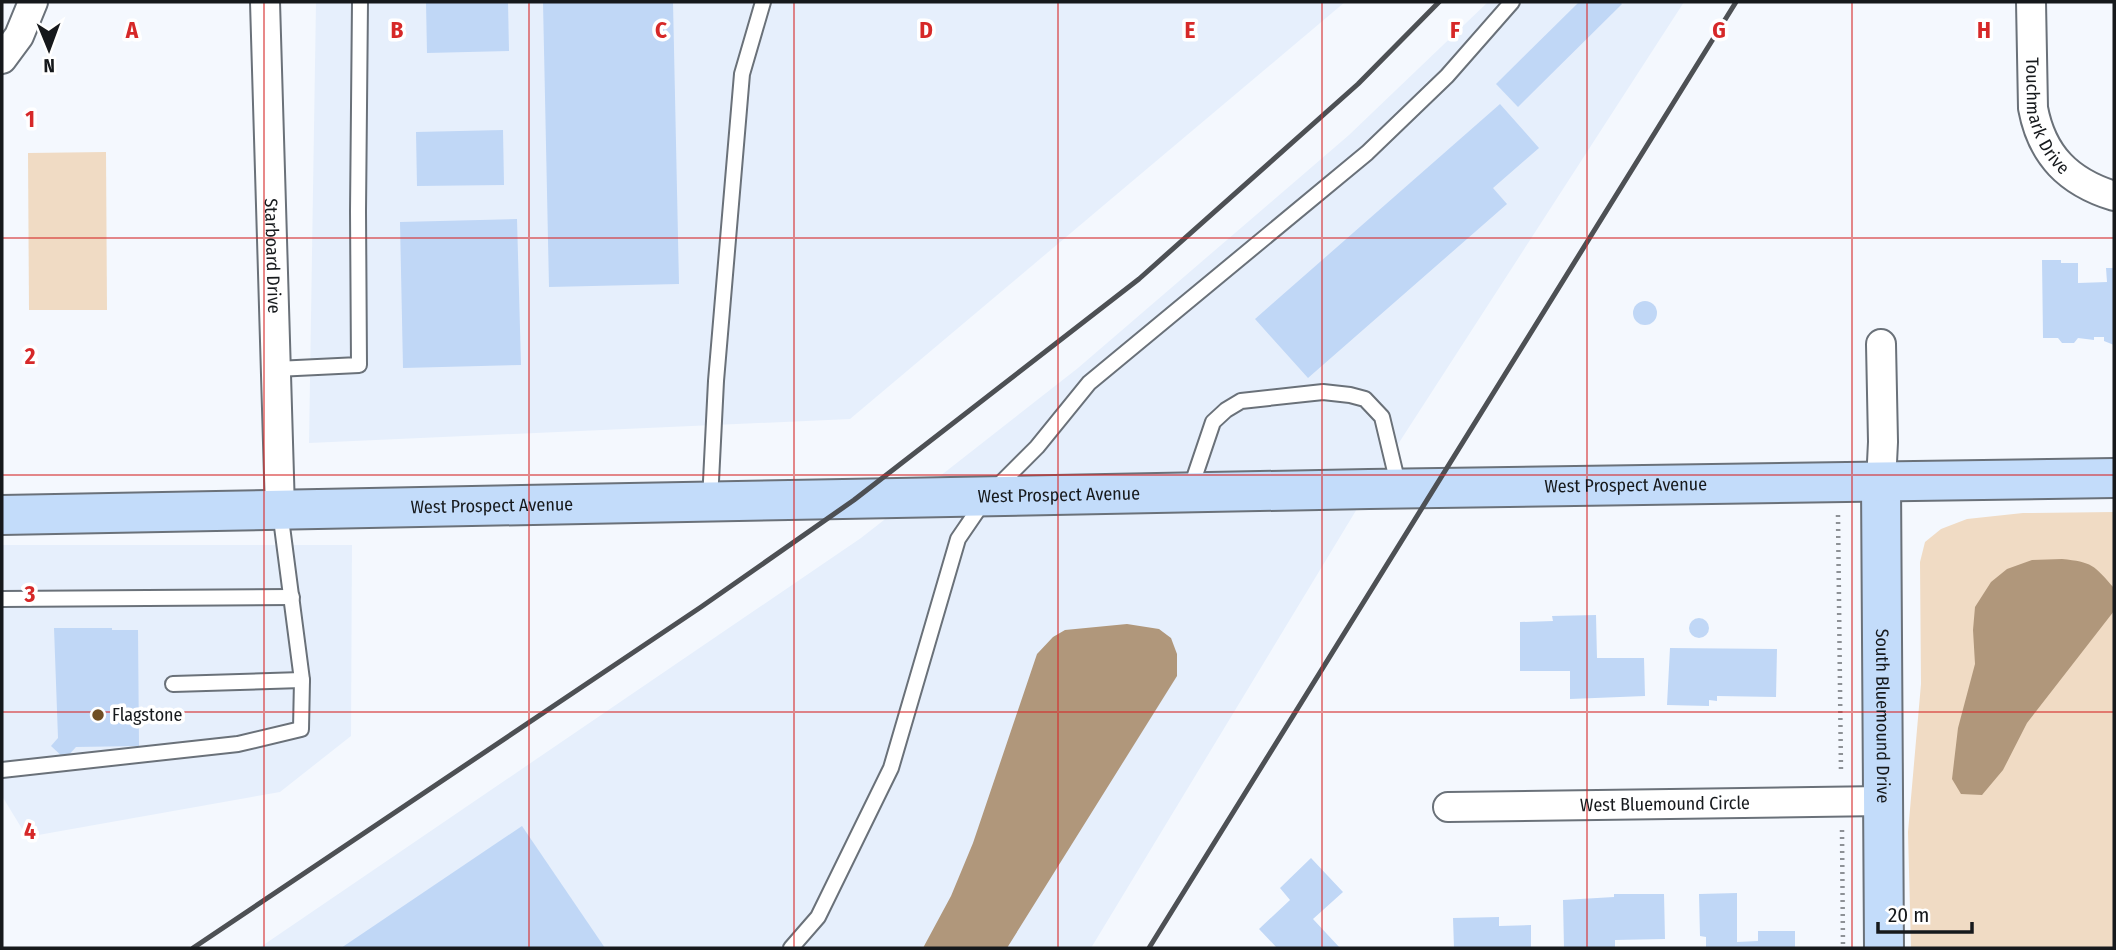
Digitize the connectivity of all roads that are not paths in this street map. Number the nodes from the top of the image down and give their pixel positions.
1 (33, 2) edge
2 (265, 2) edge
3 (360, 2) edge
4 (764, 2) edge
5 (1512, 2) edge
6 (2031, 2) edge
7 (2, 60) edge
8 (2114, 196) edge
9 (1881, 344) dead end
10 (276, 369) junction
11 (2114, 478) edge
12 (1881, 483) junction
13 (1400, 489) junction
14 (1189, 493) junction
15 (986, 498) junction
16 (710, 502) junction
17 (280, 510) junction
18 (2, 515) edge
19 (292, 597) junction
20 (2, 599) edge
21 (302, 680) junction
22 (173, 684) dead end
23 (2, 770) edge
24 (1882, 801) junction
25 (1448, 807) dead end
26 (790, 948) edge
27 (1884, 948) edge

1 - 7 street
2 - 10 street, Starboard Drive
3 - 10 lane
4 - 16 lane
5 - 15 lane
6 - 8 street, Touchmark Drive
9 - 12 street
10 - 17 street, Starboard Drive
11 - 12 main road, West Prospect Avenue
12 - 13 main road, West Prospect Avenue
12 - 24 main road, South Bluemound Drive
13 - 14 main road, West Prospect Avenue
13 - 14 lane
14 - 15 main road, West Prospect Avenue
15 - 16 main road, West Prospect Avenue
15 - 26 lane
16 - 17 main road, West Prospect Avenue
17 - 18 main road, West Prospect Avenue
17 - 19 lane
19 - 20 lane
19 - 21 lane
21 - 22 lane
21 - 23 lane
24 - 25 street, West Bluemound Circle
24 - 27 main road, South Bluemound Drive

